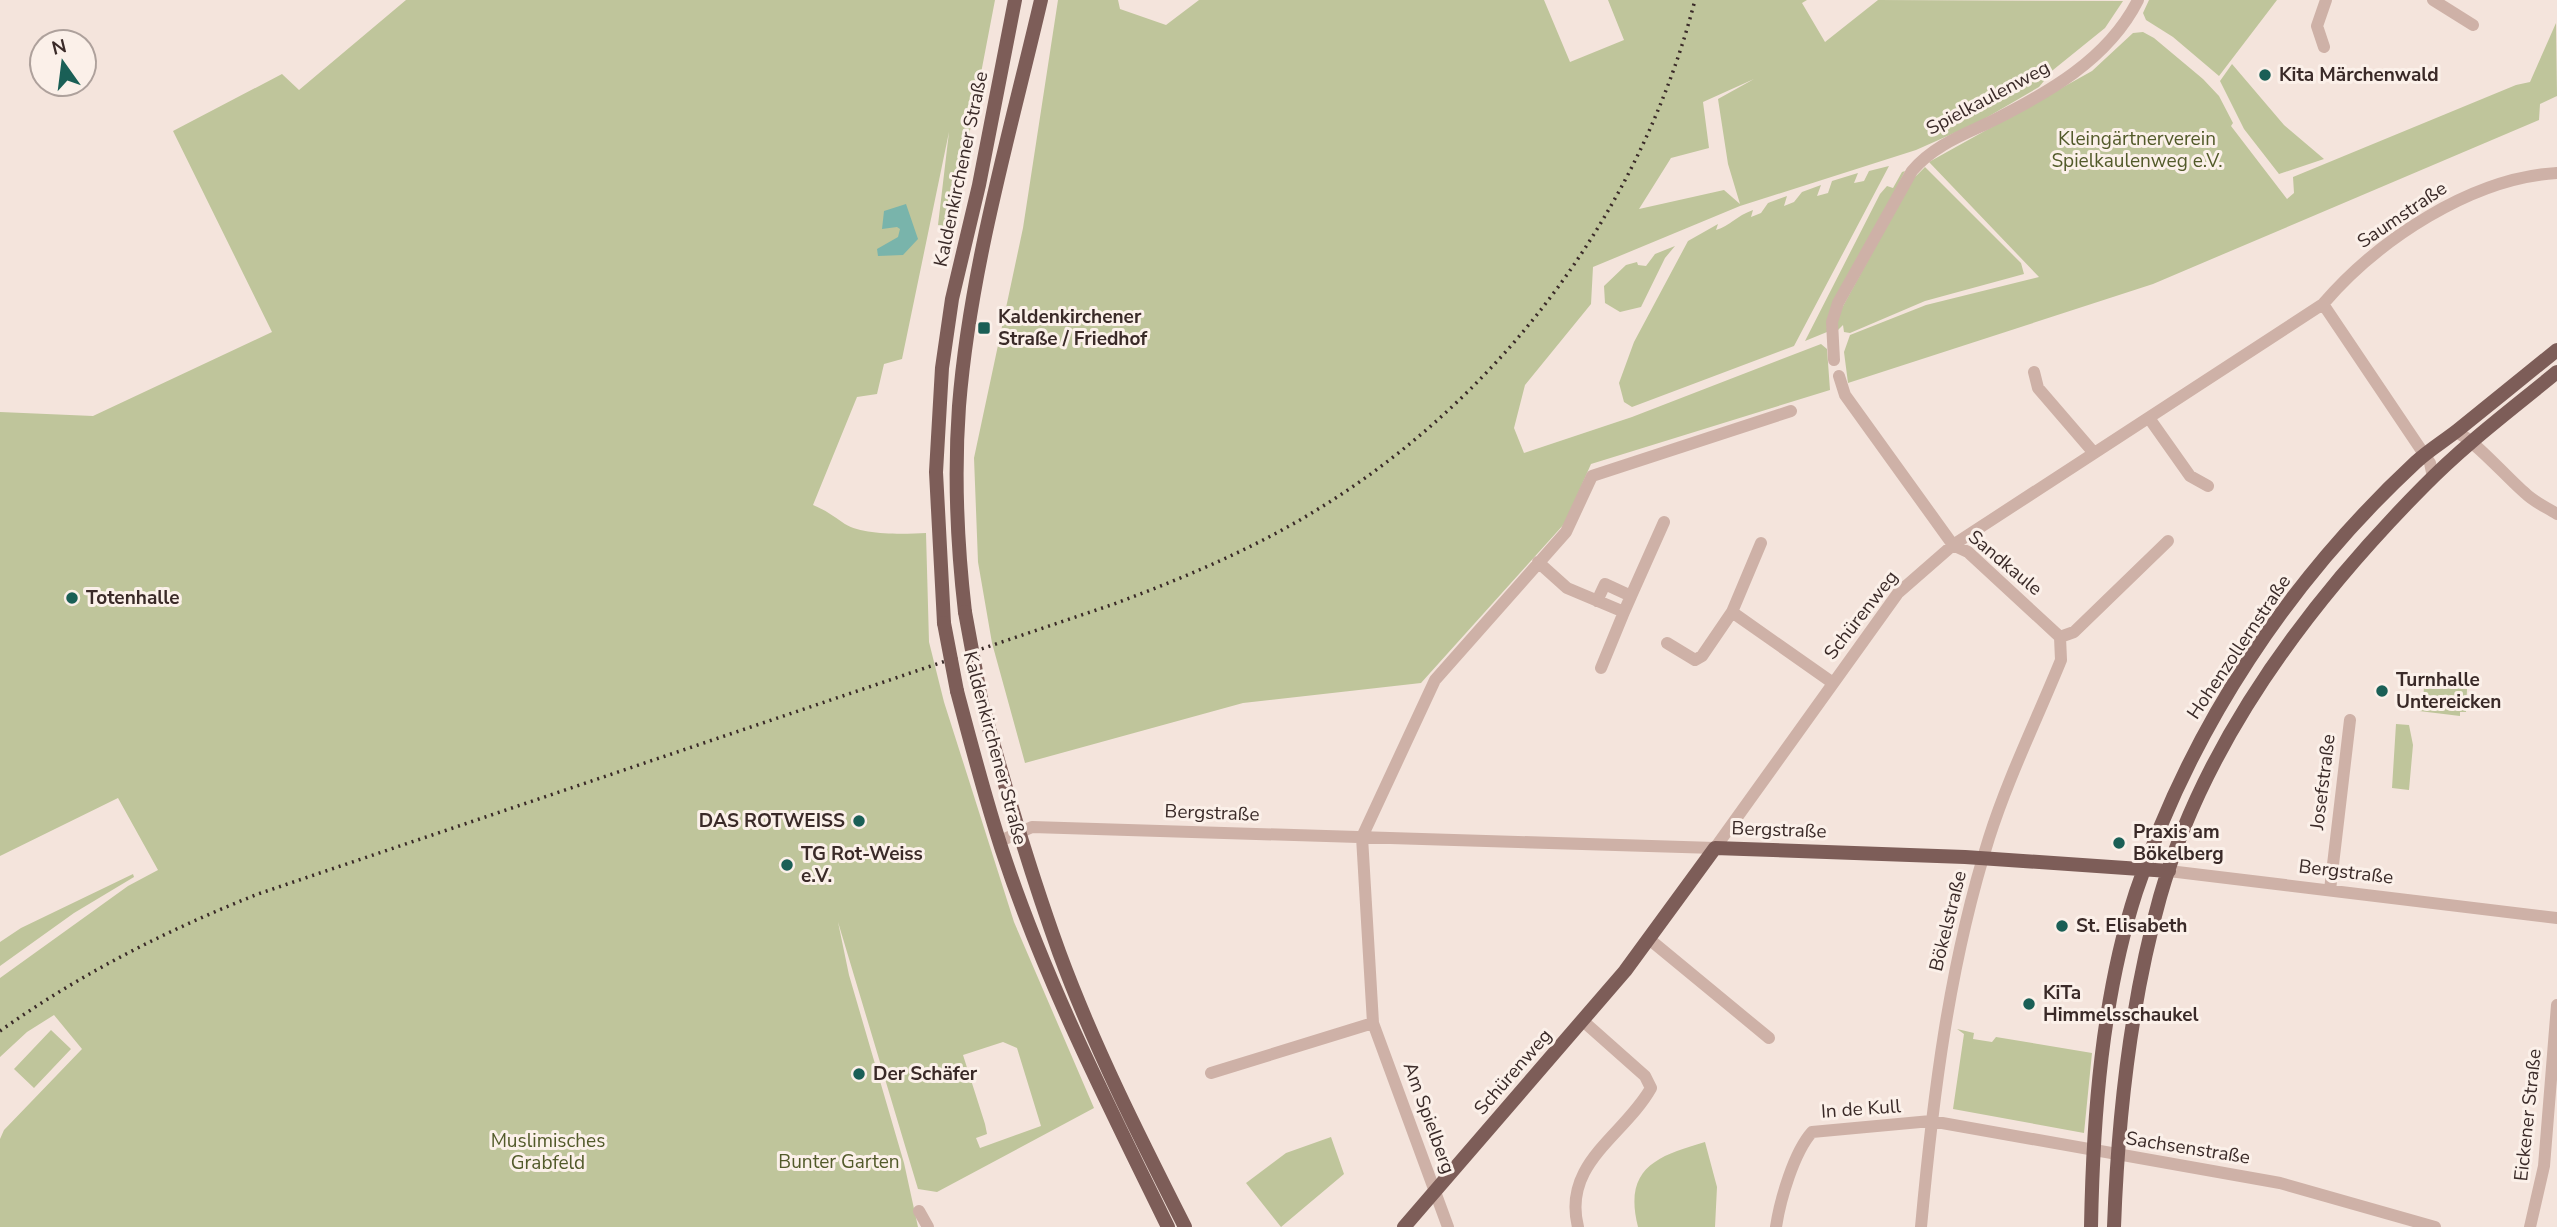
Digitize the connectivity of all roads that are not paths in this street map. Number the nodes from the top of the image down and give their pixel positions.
1 (1014, 0) edge
2 (1041, 0) edge
3 (2138, 0) edge
4 (2326, 0) edge
5 (2433, 0) edge
6 (2473, 25) dead end
7 (2324, 47) dead end
8 (2557, 173) edge
9 (2323, 304) junction
10 (2557, 350) edge
11 (1834, 360) dead end
12 (2034, 372) dead end
13 (2557, 372) edge
14 (1839, 376) dead end
15 (1791, 411) dead end
16 (2150, 418) junction
17 (2455, 432) junction
18 (2472, 442) junction
19 (2094, 453) junction
20 (2424, 454) junction
21 (2433, 477) junction
22 (2208, 486) dead end
23 (2557, 514) edge
24 (1664, 522) dead end
25 (2168, 541) dead end
26 (1761, 543) dead end
27 (1953, 545) junction
28 (1538, 562) junction
29 (1631, 596) junction
30 (1597, 601) junction
31 (1624, 612) junction
32 (1732, 612) junction
33 (2060, 637) junction
34 (1667, 643) dead end
35 (1601, 668) dead end
36 (1833, 683) junction
37 (2350, 720) dead end
38 (1019, 832) junction
39 (1362, 837) junction
40 (1000, 841) junction
41 (1715, 848) junction
42 (1984, 859) junction
43 (2145, 869) junction
44 (2169, 871) junction
45 (2330, 890) junction
46 (2557, 918) edge
47 (1649, 939) junction
48 (2557, 1005) edge
49 (1583, 1021) junction
50 (1373, 1023) junction
51 (1769, 1038) dead end
52 (1211, 1073) dead end
53 (1931, 1121) junction
54 (2553, 1143) edge
55 (2095, 1150) junction
56 (2117, 1156) junction
57 (1435, 1191) junction
58 (919, 1211) dead end
59 (2534, 1226) edge
60 (928, 1227) edge
61 (1168, 1227) edge
62 (1185, 1227) edge
63 (1404, 1227) edge
64 (1448, 1227) edge
65 (1578, 1227) edge
66 (1776, 1227) edge
67 (1921, 1227) edge
68 (2091, 1227) edge
69 (2114, 1227) edge
70 (2435, 1227) edge

1 - 40 main road, Kaldenkirchener Straße, bridge
2 - 38 main road, Kaldenkirchener Straße, bridge
3 - 11 street, Spielkaulenweg
4 - 7 street
5 - 6 street
8 - 9 street, Saumstraße
9 - 16 street, Saumstraße
9 - 20 street
10 - 17 main road, Hohenzollernstraße
12 - 19 street
13 - 18 main road, Hohenzollernstraße
14 - 27 street, Sandkaule
15 - 28 street
16 - 19 street, Saumstraße
16 - 22 street
17 - 18 street
17 - 20 main road, Hohenzollernstraße
18 - 21 main road, Hohenzollernstraße
18 - 23 street
19 - 27 street, Saumstraße
20 - 21 street
20 - 43 main road, Hohenzollernstraße
21 - 44 main road, Hohenzollernstraße
24 - 29 street
25 - 33 street
26 - 32 street
27 - 33 street, Sandkaule
27 - 36 street, Schürenweg
28 - 30 street
28 - 39 street
29 - 30 street
29 - 31 street
30 - 31 street
31 - 35 street
32 - 34 street
32 - 36 street, Schürenweg
33 - 42 street, Bökelstraße
36 - 41 street, Schürenweg
37 - 45 street, Josefstraße
38 - 39 street, Bergstraße
38 - 40 street, Bergstraße
38 - 62 main road, Kaldenkirchener Straße
39 - 41 street, Bergstraße
39 - 50 street, Am Spielberg
40 - 61 main road, Kaldenkirchener Straße
41 - 42 main road, Bergstraße
41 - 47 main road, Schürenweg
42 - 43 main road, Bergstraße
42 - 53 street, Bökelstraße
43 - 44 main road, Bergstraße
43 - 55 main road, Hohenzollernstraße
44 - 45 street, Bergstraße
44 - 56 main road, Hohenzollernstraße
45 - 46 street, Bergstraße
47 - 49 main road, Schürenweg
47 - 51 street
48 - 54 street, Eickener Straße
49 - 57 main road, Schürenweg
49 - 65 street
50 - 52 street
50 - 57 street, Am Spielberg
53 - 55 street, Sachsenstraße
53 - 66 street, In de Kull
53 - 67 street, Bökelstraße
54 - 59 street, Eickener Straße
55 - 56 street, Sachsenstraße
55 - 68 main road, Hohenzollernstraße
56 - 69 main road, Hohenzollernstraße
56 - 70 street, Sachsenstraße
57 - 63 main road, Schürenweg
57 - 64 street, Am Spielberg
58 - 60 street

